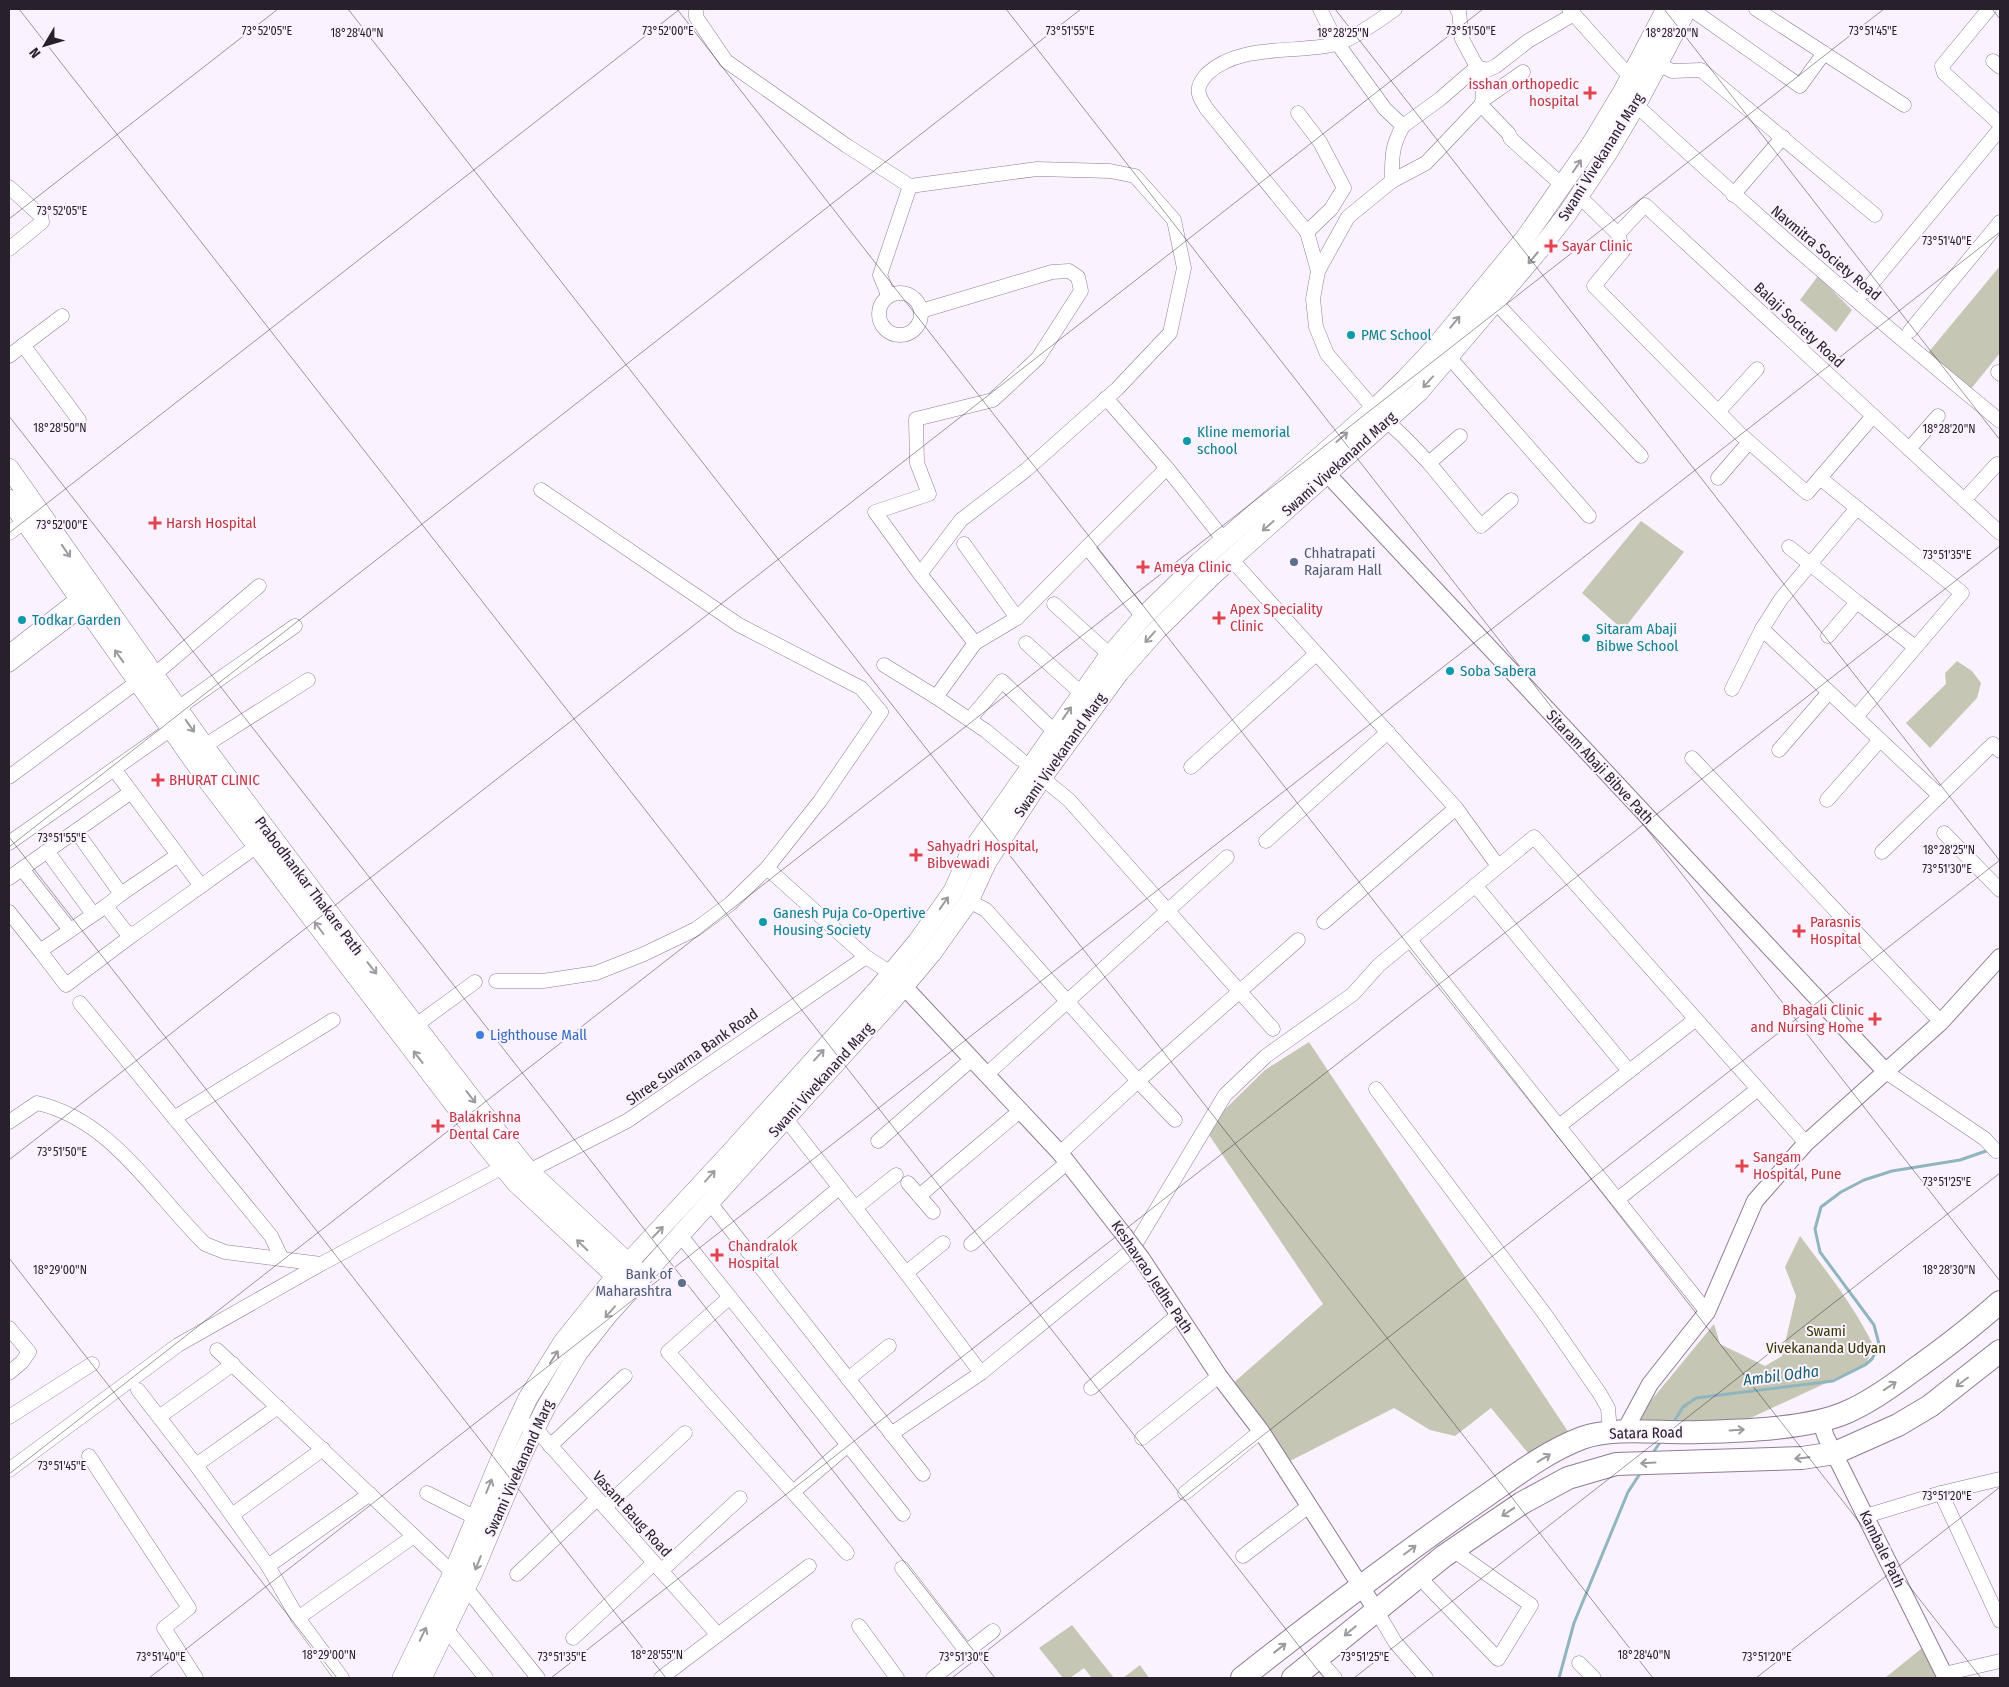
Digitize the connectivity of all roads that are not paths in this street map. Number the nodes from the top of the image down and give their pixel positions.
1 (696, 9) edge
2 (1320, 9) edge
3 (1395, 9) edge
4 (1457, 9) edge
5 (1666, 9) edge
6 (1687, 9) edge
7 (1691, 9) edge
8 (1756, 9) edge
9 (1989, 9) edge
10 (1571, 11) edge
11 (1337, 43) junction
12 (1824, 53) junction
13 (1658, 64) junction
14 (1477, 67) junction
15 (1523, 72) dead end
16 (1630, 77) junction
17 (1482, 102) junction
18 (1636, 105) junction
19 (1904, 105) dead end
20 (1298, 112) dead end
21 (2000, 124) edge
22 (1403, 126) junction
23 (2000, 129) edge
24 (1783, 137) junction
25 (1392, 181) junction
26 (910, 186) junction
27 (9, 187) edge
28 (1571, 191) junction
29 (1733, 195) junction
30 (1875, 215) dead end
31 (2000, 222) edge
32 (1307, 232) junction
33 (1618, 234) junction
34 (9, 250) edge
35 (1318, 272) junction
36 (1865, 292) dead end
37 (888, 296) junction
38 (1496, 303) junction
39 (921, 311) junction
40 (62, 316) dead end
41 (1910, 331) dead end
42 (23, 345) junction
43 (9, 356) edge
44 (1450, 358) junction
45 (1756, 369) dead end
46 (1106, 398) junction
47 (1718, 412) junction
48 (1380, 415) junction
49 (1873, 416) junction
50 (1938, 416) dead end
51 (79, 420) dead end
52 (2000, 421) edge
53 (1460, 436) dead end
54 (1749, 442) junction
55 (1909, 449) junction
56 (1641, 456) dead end
57 (1429, 463) junction
58 (1997, 464) dead end
59 (1322, 467) junction
60 (9, 468) edge
61 (1167, 468) junction
62 (1718, 478) dead end
63 (1820, 478) junction
64 (541, 490) dead end
65 (9, 499) edge
66 (1511, 500) dead end
67 (1964, 500) junction
68 (1857, 508) junction
69 (1589, 516) dead end
70 (24, 522) junction
71 (2000, 532) edge
72 (9, 533) edge
73 (1224, 540) junction
74 (964, 544) dead end
75 (1088, 547) junction
76 (1789, 547) dead end
77 (1231, 559) junction
78 (1811, 564) junction
79 (920, 574) junction
80 (259, 586) dead end
81 (81, 602) junction
82 (1857, 602) junction
83 (1054, 604) dead end
84 (1144, 617) junction
85 (1018, 618) junction
86 (295, 626) dead end
87 (1762, 629) junction
88 (1828, 636) dead end
89 (975, 643) junction
90 (1026, 643) dead end
91 (1915, 647) junction
92 (9, 652) edge
93 (1316, 654) junction
94 (1110, 655) junction
95 (9, 665) edge
96 (884, 666) dead end
97 (146, 678) junction
98 (308, 680) dead end
99 (1732, 689) dead end
100 (1829, 692) junction
101 (1081, 693) junction
102 (936, 697) junction
103 (178, 708) junction
104 (1856, 717) junction
105 (970, 720) junction
106 (171, 729) junction
107 (1054, 731) junction
108 (1388, 732) junction
109 (1880, 740) junction
110 (1998, 743) edge
111 (204, 746) junction
112 (1778, 750) dead end
113 (1692, 758) dead end
114 (1191, 766) dead end
115 (1030, 768) junction
116 (114, 769) junction
117 (215, 775) junction
118 (9, 777) edge
119 (131, 792) junction
120 (1940, 796) junction
121 (1826, 800) dead end
122 (1456, 808) junction
123 (76, 831) junction
124 (1944, 833) dead end
125 (1266, 841) dead end
126 (9, 843) edge
127 (257, 846) junction
128 (47, 851) junction
129 (1882, 852) dead end
130 (178, 855) junction
131 (1227, 857) dead end
132 (1498, 866) junction
133 (767, 868) junction
134 (22, 869) junction
135 (9, 878) edge
136 (1475, 885) junction
137 (201, 886) junction
138 (2000, 890) edge
139 (122, 894) junction
140 (969, 901) junction
141 (106, 906) junction
142 (1167, 910) junction
143 (9, 912) edge
144 (93, 914) junction
145 (1324, 922) dead end
146 (70, 930) junction
147 (134, 934) junction
148 (1298, 940) dead end
149 (1410, 940) junction
150 (40, 951) junction
151 (866, 956) junction
152 (2000, 957) edge
153 (898, 979) junction
154 (496, 981) dead end
155 (475, 982) dead end
156 (1239, 991) junction
157 (1068, 1002) junction
158 (80, 1003) dead end
159 (1696, 1019) junction
160 (333, 1020) dead end
161 (1941, 1022) junction
162 (416, 1025) junction
163 (1273, 1029) dead end
164 (972, 1059) junction
165 (1629, 1071) junction
166 (1886, 1072) junction
167 (986, 1074) junction
168 (1138, 1081) junction
169 (1376, 1089) dead end
170 (1758, 1089) junction
171 (1020, 1110) junction
172 (174, 1118) junction
173 (786, 1119) junction
174 (1175, 1120) dead end
175 (9, 1122) edge
176 (1560, 1126) junction
177 (878, 1141) dead end
178 (1806, 1143) junction
179 (1996, 1151) dead end
180 (1064, 1158) junction
181 (503, 1166) junction
182 (529, 1170) junction
183 (896, 1175) dead end
184 (908, 1183) dead end
185 (839, 1188) junction
186 (919, 1196) junction
187 (1618, 1199) junction
188 (710, 1203) junction
189 (856, 1208) junction
190 (933, 1212) dead end
191 (681, 1236) junction
192 (943, 1243) dead end
193 (971, 1244) dead end
194 (282, 1259) junction
195 (754, 1259) junction
196 (321, 1264) junction
197 (622, 1270) junction
198 (906, 1273) junction
199 (636, 1283) junction
200 (730, 1298) junction
201 (2000, 1302) edge
202 (1707, 1312) junction
203 (1178, 1315) junction
204 (9, 1328) edge
205 (889, 1346) dead end
206 (217, 1350) dead end
207 (2000, 1351) edge
208 (92, 1364) dead end
209 (233, 1364) junction
210 (9, 1373) edge
211 (981, 1373) junction
212 (625, 1376) dead end
213 (1219, 1376) junction
214 (848, 1379) junction
215 (1091, 1388) dead end
216 (138, 1390) dead end
217 (528, 1398) junction
218 (278, 1407) junction
219 (546, 1407) junction
220 (9, 1417) edge
221 (159, 1417) junction
222 (1820, 1420) junction
223 (517, 1421) junction
224 (535, 1428) junction
225 (1261, 1431) junction
226 (1624, 1432) junction
227 (685, 1433) dead end
228 (891, 1434) junction
229 (1142, 1438) dead end
230 (550, 1446) junction
231 (848, 1446) junction
232 (323, 1450) junction
233 (1835, 1453) junction
234 (90, 1456) dead end
235 (196, 1465) junction
236 (9, 1470) edge
237 (923, 1474) dead end
238 (2000, 1479) edge
239 (793, 1492) junction
240 (427, 1493) dead end
241 (1185, 1493) dead end
242 (1941, 1493) junction
243 (370, 1494) junction
244 (740, 1498) dead end
245 (601, 1503) junction
246 (1309, 1506) junction
247 (903, 1514) dead end
248 (232, 1515) junction
249 (1866, 1516) junction
250 (476, 1518) junction
251 (414, 1536) junction
252 (1453, 1550) junction
253 (846, 1553) dead end
254 (1243, 1556) dead end
255 (268, 1566) junction
256 (809, 1566) dead end
257 (658, 1567) junction
258 (902, 1568) dead end
259 (453, 1573) junction
260 (518, 1574) dead end
261 (1419, 1577) junction
262 (1360, 1586) junction
263 (466, 1588) junction
264 (1376, 1610) junction
265 (298, 1618) junction
266 (2000, 1622) edge
267 (859, 1626) dead end
268 (446, 1629) junction
269 (993, 1631) dead end
270 (718, 1635) junction
271 (573, 1638) dead end
272 (967, 1652) junction
273 (1317, 1658) junction
274 (2000, 1661) edge
275 (1579, 1663) dead end
276 (429, 1674) edge
277 (1945, 1676) edge
278 (196, 1678) edge
279 (342, 1678) edge
280 (402, 1678) edge
281 (486, 1678) edge
282 (538, 1678) edge
283 (661, 1678) edge
284 (897, 1678) edge
285 (933, 1678) edge
286 (1242, 1678) edge
287 (1293, 1678) edge
288 (1335, 1678) edge
289 (1426, 1678) edge
290 (1594, 1678) edge

1 - 26 street
2 - 11 street
3 - 11 street
4 - 14 street
5 - 16 main road, Swami Vivekanand Marg
6 - 13 main road, Swami Vivekanand Marg
7 - 12 street
8 - 12 street
9 - 21 street
10 - 14 street
10 - 16 street
11 - 22 street
11 - 32 street
12 - 19 street
13 - 18 main road, Swami Vivekanand Marg
13 - 24 street
14 - 17 street
14 - 22 street
15 - 17 street
28 -> 16 main road, Swami Vivekanand Marg
17 - 25 street
17 - 28 street
18 - 28 main road, Swami Vivekanand Marg
18 - 29 street, Navmitra Society Road
20 - 32 street
22 - 25 street
23 - 36 street
24 - 29 street
24 - 30 street
25 - 35 street
26 - 37 street
26 - 46 street
27 - 34 street
28 - 33 street
28 -> 38 main road, Swami Vivekanand Marg
48 -> 28 main road, Swami Vivekanand Marg
29 - 52 street, Navmitra Society Road
31 - 41 street
32 - 35 street
33 - 47 street
33 - 49 street, Balaji Society Road
35 - 48 street
37 - 39 street
37 - 39 street
38 - 44 main road, Swami Vivekanand Marg
38 - 56 street
39 - 79 street
40 - 42 street
42 - 43 street
42 - 51 street
44 -> 48 main road, Swami Vivekanand Marg
44 - 69 street
45 - 47 street
46 - 61 street
46 - 79 street
47 - 54 street
48 - 57 street
48 - 59 main road, Swami Vivekanand Marg
49 - 55 street, Balaji Society Road
49 - 63 street
50 - 55 street
53 - 57 street
54 - 62 street
54 - 63 street
55 - 67 street, Balaji Society Road
57 - 66 street
58 - 67 street
59 - 73 main road, Swami Vivekanand Marg
59 -> 77 main road, Swami Vivekanand Marg
59 - 166 street, Sitaram Abaji Bibve Path
60 -> 97 main road, Prabodhankar Thakare Path
61 - 73 street
61 - 75 street
63 - 68 street
64 - 133 street
65 - 70 main road, Prabodhankar Thakare Path
67 - 71 street, Balaji Society Road
68 - 78 street
68 - 91 street
70 - 72 street
70 - 81 main road, Prabodhankar Thakare Path
73 - 84 main road, Swami Vivekanand Marg
74 - 85 street
75 - 84 street
75 - 85 street
76 - 78 street
77 - 93 street
77 -> 115 main road, Swami Vivekanand Marg
78 - 82 street
78 - 87 street
79 - 89 street
80 - 97 street
81 - 92 street
81 - 95 street
97 -> 81 main road, Prabodhankar Thakare Path
82 - 88 street
82 - 91 street
83 - 94 street
84 - 94 main road, Swami Vivekanand Marg
85 - 89 street
86 - 103 street
87 - 99 street
87 - 100 street
89 - 102 street
90 - 101 street
91 - 104 street
93 - 108 street
93 - 114 street
94 - 101 main road, Swami Vivekanand Marg
96 - 102 street
97 - 103 main road, Prabodhankar Thakare Path
97 - 106 main road, Prabodhankar Thakare Path
97 - 118 street
98 - 111 street
100 - 104 street
100 - 112 street
107 -> 101 main road, Swami Vivekanand Marg
102 - 105 street
103 -> 111 main road, Prabodhankar Thakare Path
104 - 109 street
105 - 107 street
105 - 115 street
106 - 116 street
106 - 117 main road, Prabodhankar Thakare Path
107 - 115 main road, Swami Vivekanand Marg
108 - 122 street
108 - 125 street
109 - 120 street
109 - 121 street
110 - 120 street
111 - 117 main road, Prabodhankar Thakare Path
113 - 161 street
115 - 140 main road, Swami Vivekanand Marg
115 - 142 street
153 -> 115 main road, Swami Vivekanand Marg
116 - 119 street
116 - 126 street
117 - 127 main road, Prabodhankar Thakare Path
117 -> 162 main road, Prabodhankar Thakare Path
119 - 123 street
119 - 130 street
120 - 129 street
122 - 132 street
122 - 145 street
123 - 128 street
123 - 139 street
124 - 138 street
127 - 137 street
181 -> 127 main road, Prabodhankar Thakare Path
128 - 134 street
128 - 144 street
130 - 137 street
130 - 139 street
131 - 142 street
132 - 136 street
132 - 159 street
133 - 151 street
133 - 154 street
134 - 135 street
134 - 146 street
136 - 149 street
136 - 165 street
137 - 147 street
139 - 141 street
140 - 153 main road, Swami Vivekanand Marg
140 - 157 street
141 - 144 street
141 - 147 street
142 - 156 street
142 - 157 street
143 - 150 street
144 - 146 street
146 - 150 street
147 - 150 street
148 - 156 street
149 - 176 street
149 - 211 street
151 - 153 street
151 - 182 street, Shree Suvarna Bank Road
152 - 161 street
153 - 164 street, Keshavrao Jedhe Path
153 - 173 main road, Swami Vivekanand Marg
197 -> 153 main road, Swami Vivekanand Marg
155 - 162 street
156 - 163 street
156 - 168 street
157 - 167 street
157 - 168 street
158 - 172 street
159 - 165 street
159 - 170 street
160 - 172 street
161 - 166 street
162 -> 182 main road, Prabodhankar Thakare Path
164 - 167 street, Keshavrao Jedhe Path
164 - 177 street
165 - 176 street
166 - 178 street
166 - 179 street
167 - 171 street, Keshavrao Jedhe Path
168 - 174 street
168 - 180 street
169 - 226 street
170 - 178 street
170 - 187 street
171 - 180 street, Keshavrao Jedhe Path
171 - 186 street
172 - 194 street
173 - 185 street
173 - 188 main road, Swami Vivekanand Marg
175 - 194 street
176 - 187 street
178 - 202 street
180 - 193 street
180 - 203 street, Keshavrao Jedhe Path, bridge
181 - 196 street
197 -> 181 main road, Prabodhankar Thakare Path
182 - 197 main road, Prabodhankar Thakare Path
183 - 189 street
184 - 186 street
185 - 189 street
185 - 195 street
186 - 190 street
187 - 202 street
188 - 191 main road, Swami Vivekanand Marg
188 - 195 street
189 - 198 street
191 - 199 main road, Swami Vivekanand Marg
191 - 200 street
192 - 198 street
194 - 196 street
195 - 214 street
196 - 236 street
197 - 199 main road, Prabodhankar Thakare Path
217 -> 197 main road, Swami Vivekanand Marg
198 - 211 street
199 -> 219 main road, Swami Vivekanand Marg
200 - 231 street
200 - 239 street
222 -> 201 highway, Satara Road
202 - 226 street
203 - 213 street, Keshavrao Jedhe Path
203 - 215 street
204 - 210 street
205 - 214 street
206 - 209 street
207 -> 233 highway, Satara Road
208 - 220 street
209 - 218 street
209 - 221 street
211 - 228 street
212 - 230 street
213 - 225 street, Keshavrao Jedhe Path
213 - 229 street
214 - 228 street
216 - 221 street
217 - 219 street
217 - 223 main road, Swami Vivekanand Marg
218 - 232 street
218 - 235 street
219 - 224 main road, Swami Vivekanand Marg
221 - 235 street
226 -> 222 highway, Satara Road
222 - 233 street, Kambale Path
223 - 224 street, Vasant Baug Road
250 -> 223 main road, Swami Vivekanand Marg
224 - 230 street, Vasant Baug Road
224 -> 263 main road, Swami Vivekanand Marg
225 - 241 street
225 - 246 street, Keshavrao Jedhe Path
262 -> 226 highway, Satara Road
227 - 245 street
228 - 237 street
230 - 245 street, Vasant Baug Road
231 - 239 street
231 - 247 street
232 - 243 street
232 - 248 street
233 - 249 street, Kambale Path
233 -> 252 highway, Satara Road
234 - 278 street
235 - 248 street
238 - 242 street
239 - 253 street
240 - 250 street
242 - 249 street
242 - 266 street
243 - 251 street
243 - 255 street
244 - 257 street
245 - 257 street, Vasant Baug Road
245 - 260 street
246 - 254 street
246 - 262 street, Keshavrao Jedhe Path
248 - 255 street
249 - 277 street, Kambale Path
250 - 259 main road, Swami Vivekanand Marg
251 - 259 street
251 - 265 street
252 - 261 highway, Satara Road
252 - 261 street
255 - 265 street
256 - 270 street
257 - 270 street, Vasant Baug Road
257 - 271 street
258 - 272 street
280 -> 259 main road, Swami Vivekanand Marg
261 - 264 highway, Satara Road
262 - 264 street, Keshavrao Jedhe Path
286 -> 262 highway, Satara Road
263 - 268 main road, Swami Vivekanand Marg
263 - 282 street
264 -> 273 highway, Satara Road
264 - 289 street
265 - 279 street
267 - 284 street
268 - 276 main road, Swami Vivekanand Marg
268 - 281 street
269 - 272 street
270 - 283 street
272 - 285 street
273 - 287 highway, Satara Road
273 - 288 street
274 - 277 street
275 - 290 street

